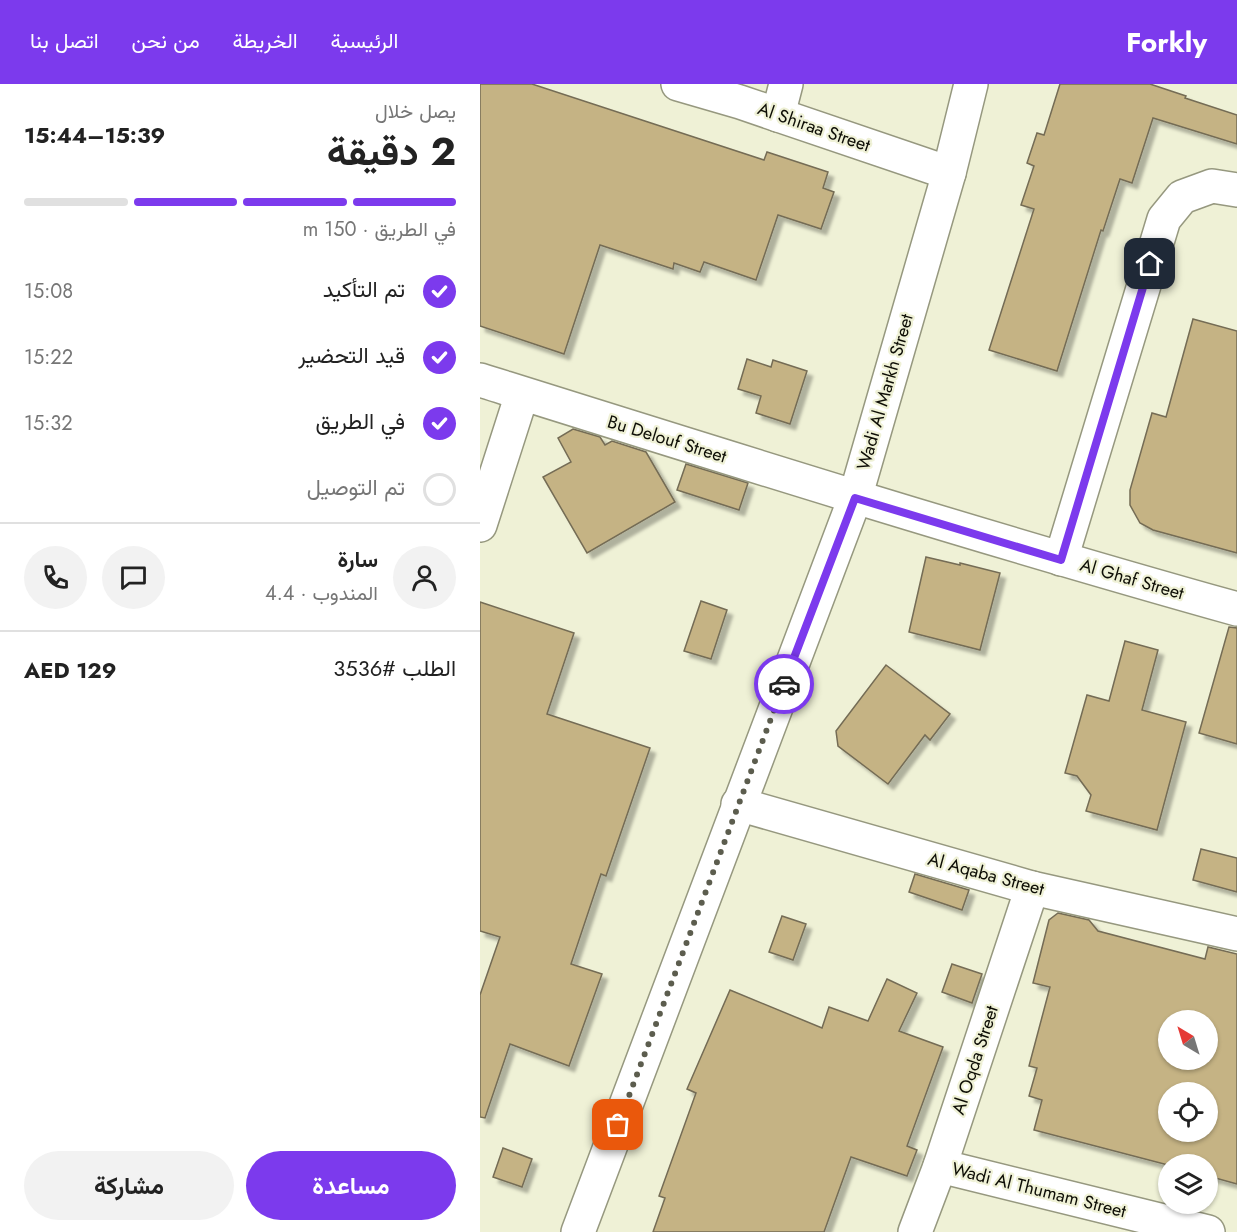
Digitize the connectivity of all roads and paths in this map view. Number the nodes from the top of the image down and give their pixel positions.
1 (678, 84) edge
2 (786, 84) edge
3 (970, 84) edge
4 (742, 93) edge
5 (778, 116) junction
6 (949, 172) junction
7 (1237, 190) edge
8 (480, 380) edge
9 (522, 394) junction
10 (855, 498) junction
11 (480, 525) edge
12 (1061, 560) junction
13 (1237, 609) edge
14 (738, 804) junction
15 (1032, 888) junction
16 (1237, 934) edge
17 (940, 1166) junction
18 (578, 1232) edge
19 (915, 1232) edge
20 (1208, 1232) edge

1 - 4 street, Al Shiraa Street
2 - 5 street
3 - 6 street, Wadi Al Markh Street
4 - 5 street, Al Shiraa Street
5 - 6 street, Al Shiraa Street
6 - 10 street, Wadi Al Markh Street
7 - 12 street
8 - 9 street, Bu Delouf Street
9 - 10 street, Bu Delouf Street
9 - 11 street
10 - 12 street, Al Ghaf Street
10 - 14 street, Wadi Al Markh Street
12 - 13 street, Al Ghaf Street
14 - 15 street, Al Aqaba Street
14 - 18 street, Wadi Al Markh Street
15 - 16 street, Al Aqaba Street
15 - 17 street, Al Oqda Street
17 - 19 street, Al Oqda Street
17 - 20 street, Wadi Al Thumam Street

